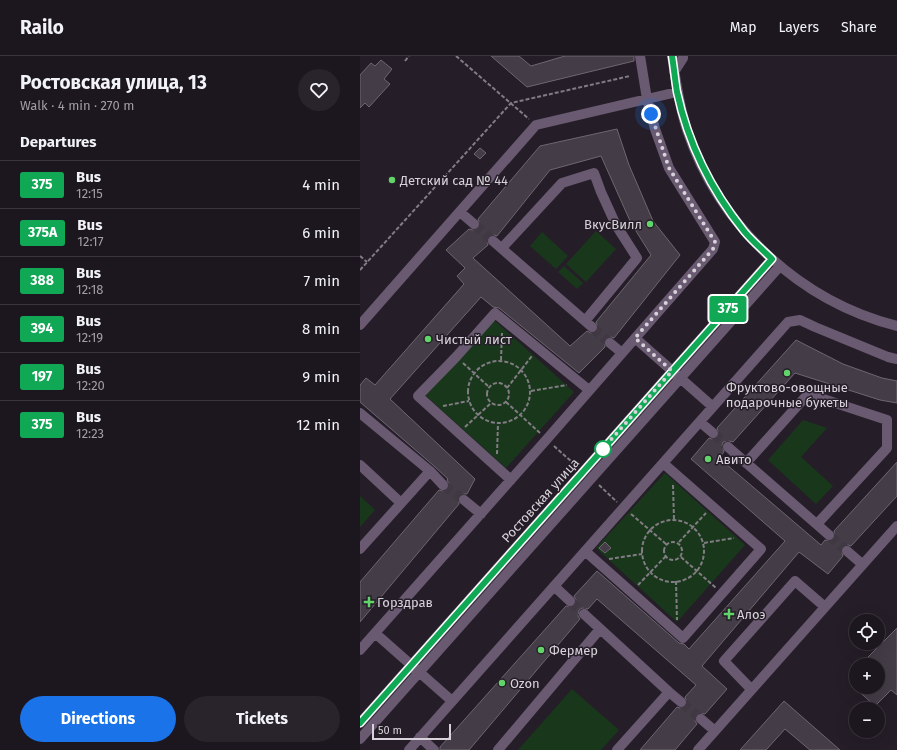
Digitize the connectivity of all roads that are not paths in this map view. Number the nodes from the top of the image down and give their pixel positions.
1 (640, 56) edge
2 (672, 56) edge
3 (683, 56) edge
4 (674, 72) junction
5 (677, 92) junction
6 (647, 99) junction
7 (460, 212) junction
8 (474, 224) tunnel mouth
9 (493, 241) tunnel mouth
10 (502, 248) junction
11 (772, 259) junction
12 (780, 266) junction
13 (362, 318) edge
14 (897, 326) edge
15 (635, 338) junction
16 (610, 343) tunnel mouth
17 (622, 353) junction
18 (897, 359) edge
19 (672, 371) junction
20 (680, 378) junction
21 (589, 390) junction
22 (713, 407) junction
23 (360, 413) edge
24 (700, 422) junction
25 (713, 433) tunnel mouth
26 (728, 447) tunnel mouth
27 (746, 462) junction
28 (663, 463) junction
29 (360, 465) edge
30 (430, 471) junction
31 (511, 480) junction
32 (442, 485) tunnel mouth
33 (464, 500) tunnel mouth
34 (401, 503) junction
35 (481, 514) junction
36 (817, 524) junction
37 (897, 526) edge
38 (829, 536) tunnel mouth
39 (360, 549) edge
40 (585, 551) junction
41 (847, 551) tunnel mouth
42 (862, 564) junction
43 (554, 586) junction
44 (570, 601) tunnel mouth
45 (825, 607) junction
46 (584, 614) tunnel mouth
47 (600, 629) junction
48 (375, 633) junction
49 (360, 650) edge
50 (411, 665) junction
51 (419, 672) junction
52 (751, 689) junction
53 (669, 692) junction
54 (452, 701) junction
55 (681, 702) tunnel mouth
56 (701, 719) tunnel mouth
57 (360, 723) edge
58 (715, 731) junction
59 (420, 737) junction
60 (360, 739) edge
61 (409, 750) edge
62 (434, 750) edge
63 (498, 750) edge
64 (617, 750) edge
65 (698, 750) edge

1 - 6 street
2 - 4 street
3 - 4 street
4 - 5 street
5 - 6 street
5 - 11 street
6 - 7 street
6 - 15 street
7 - 8 street
7 - 13 street
9 - 10 street
10 - 10 street
11 - 12 street
11 - 19 street, Ростовская улица
12 - 14 street
12 - 20 street, Ростовская улица
15 - 17 street
15 - 19 street
16 - 17 street
17 - 21 street
18 - 22 street
19 - 20 street
19 - 50 street, Ростовская улица
20 - 22 street
20 - 51 street, Ростовская улица
21 - 31 street
21 - 31 street
22 - 24 street
23 - 30 street
24 - 25 street
24 - 28 street
26 - 27 street
27 - 36 street
27 - 36 street
28 - 40 street
28 - 40 street
29 - 34 street
30 - 32 street
30 - 34 street
31 - 35 street
33 - 35 street
34 - 39 street
35 - 48 street
36 - 38 street
37 - 42 street
40 - 43 street
41 - 42 street
42 - 45 street
43 - 44 street
43 - 54 street
45 - 52 street
45 - 52 street
46 - 47 street
47 - 53 street
47 - 63 street
48 - 49 street
48 - 50 street
50 - 51 street
50 - 57 street, Ростовская улица
51 - 54 street
51 - 60 street, Ростовская улица
52 - 58 street
53 - 55 street
53 - 64 street
54 - 59 street
56 - 58 street
58 - 65 street
59 - 61 street
59 - 62 street

